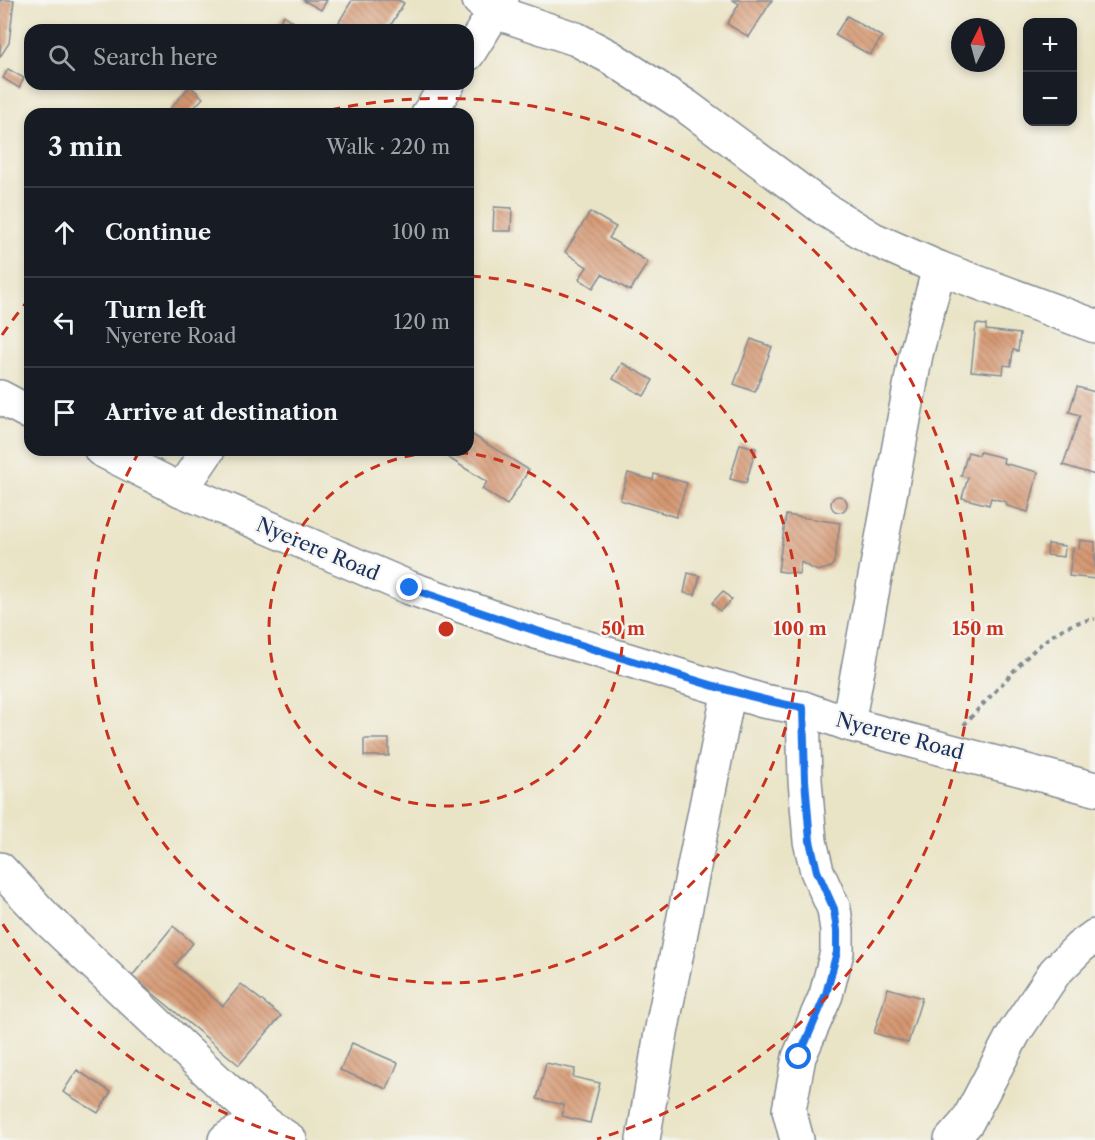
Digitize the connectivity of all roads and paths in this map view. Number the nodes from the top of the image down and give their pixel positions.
1 (492, 4) edge
2 (474, 42) edge
3 (444, 90) edge
4 (432, 108) edge
5 (939, 268) junction
6 (1095, 326) edge
7 (0, 398) edge
8 (24, 410) edge
9 (113, 456) edge
10 (204, 456) edge
11 (181, 490) junction
12 (1095, 619) edge
13 (729, 690) junction
14 (803, 708) junction
15 (848, 724) junction
16 (943, 748) junction
17 (1095, 789) edge
18 (0, 869) edge
19 (1095, 936) edge
20 (278, 1132) edge
21 (225, 1140) edge
22 (643, 1140) edge
23 (797, 1140) edge
24 (951, 1140) edge

1 - 2 street
1 - 5 street
3 - 4 street
5 - 6 street
5 - 15 street
7 - 8 street
9 - 11 street, Nyerere Road
10 - 11 street
11 - 13 street, Nyerere Road
12 - 16 path
13 - 14 street, Nyerere Road
13 - 22 street
14 - 15 street, Nyerere Road
14 - 23 street
15 - 16 street, Nyerere Road
16 - 17 street, Nyerere Road
18 - 20 street
19 - 24 street
20 - 21 street

